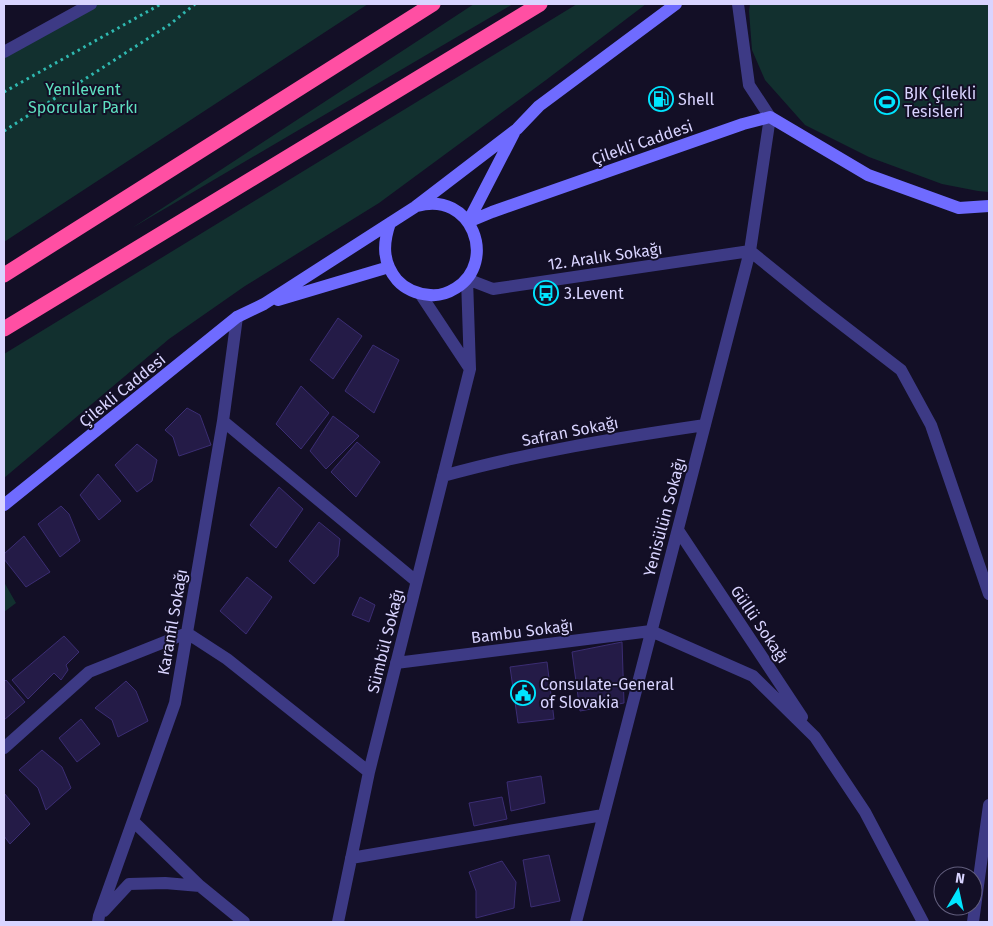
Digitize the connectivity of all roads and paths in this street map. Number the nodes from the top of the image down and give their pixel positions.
1 (91, 4) edge
2 (161, 4) edge
3 (195, 4) edge
4 (433, 4) edge
5 (540, 4) edge
6 (676, 4) edge
7 (738, 4) edge
8 (4, 52) edge
9 (4, 92) edge
10 (770, 117) junction
11 (517, 129) junction
12 (4, 131) edge
13 (989, 206) edge
14 (415, 207) junction
15 (468, 222) junction
16 (390, 223) junction
17 (750, 251) junction
18 (389, 267) junction
19 (4, 275) edge
20 (467, 279) junction
21 (421, 295) junction
22 (264, 304) junction
23 (237, 317) junction
24 (4, 329) edge
25 (470, 369) junction
26 (224, 421) junction
27 (705, 425) junction
28 (443, 476) junction
29 (4, 505) edge
30 (678, 530) junction
31 (986, 574) edge
32 (416, 581) junction
33 (989, 594) edge
34 (187, 632) junction
35 (651, 632) junction
36 (396, 663) junction
37 (815, 737) junction
38 (4, 748) edge
39 (369, 772) junction
40 (989, 805) edge
41 (603, 815) junction
42 (133, 821) junction
43 (351, 858) junction
44 (200, 886) junction
45 (577, 917) edge
46 (97, 920) edge
47 (244, 922) edge
48 (338, 922) edge
49 (587, 922) edge
50 (923, 922) edge
51 (973, 922) edge

1 - 8 street
2 - 9 path
3 - 12 path
4 - 19 highway
5 - 24 highway
6 - 11 main road
7 - 10 street
10 - 13 main road
10 - 15 main road, Çilekli Caddesi
10 - 17 street, Yenisülün Sokağı
11 - 14 main road, Çilekli Caddesi
11 - 15 main road
14 - 15 main road
14 - 16 main road, Çilekli Caddesi
15 - 20 main road
16 - 18 main road
16 - 22 main road, Çilekli Caddesi
17 - 20 street, 12. Aralık Sokağı
17 - 27 street, Yenisülün Sokağı
17 - 31 street
18 - 21 main road
18 - 22 main road, Çilekli Caddesi
20 - 21 main road
20 - 25 street, Sümbül Sokağı
21 - 25 street
22 - 23 main road, Çilekli Caddesi
23 - 26 street, Karanfil Sokağı
23 - 29 main road, Çilekli Caddesi
25 - 28 street, Sümbül Sokağı
26 - 32 street
26 - 34 street, Karanfil Sokağı
27 - 28 street, Safran Sokağı
27 - 30 street, Yenisülün Sokağı
28 - 32 street, Sümbül Sokağı
30 - 35 street, Yenisülün Sokağı
30 - 37 street, Güllü Sokağı
31 - 33 street
32 - 36 street, Sümbül Sokağı
34 - 38 street
34 - 39 street
34 - 42 street, Karanfil Sokağı
35 - 36 street, Bambu Sokağı
35 - 37 street, Güllü Sokağı
35 - 41 street, Yenisülün Sokağı
36 - 39 street, Sümbül Sokağı
37 - 50 street, Güllü Sokağı
39 - 43 street, Sümbül Sokağı
40 - 51 street
41 - 43 street
41 - 45 street, Yenisülün Sokağı
42 - 44 street
42 - 46 street, Karanfil Sokağı
43 - 48 street, Sümbül Sokağı
44 - 46 street
44 - 47 street
45 - 49 street

